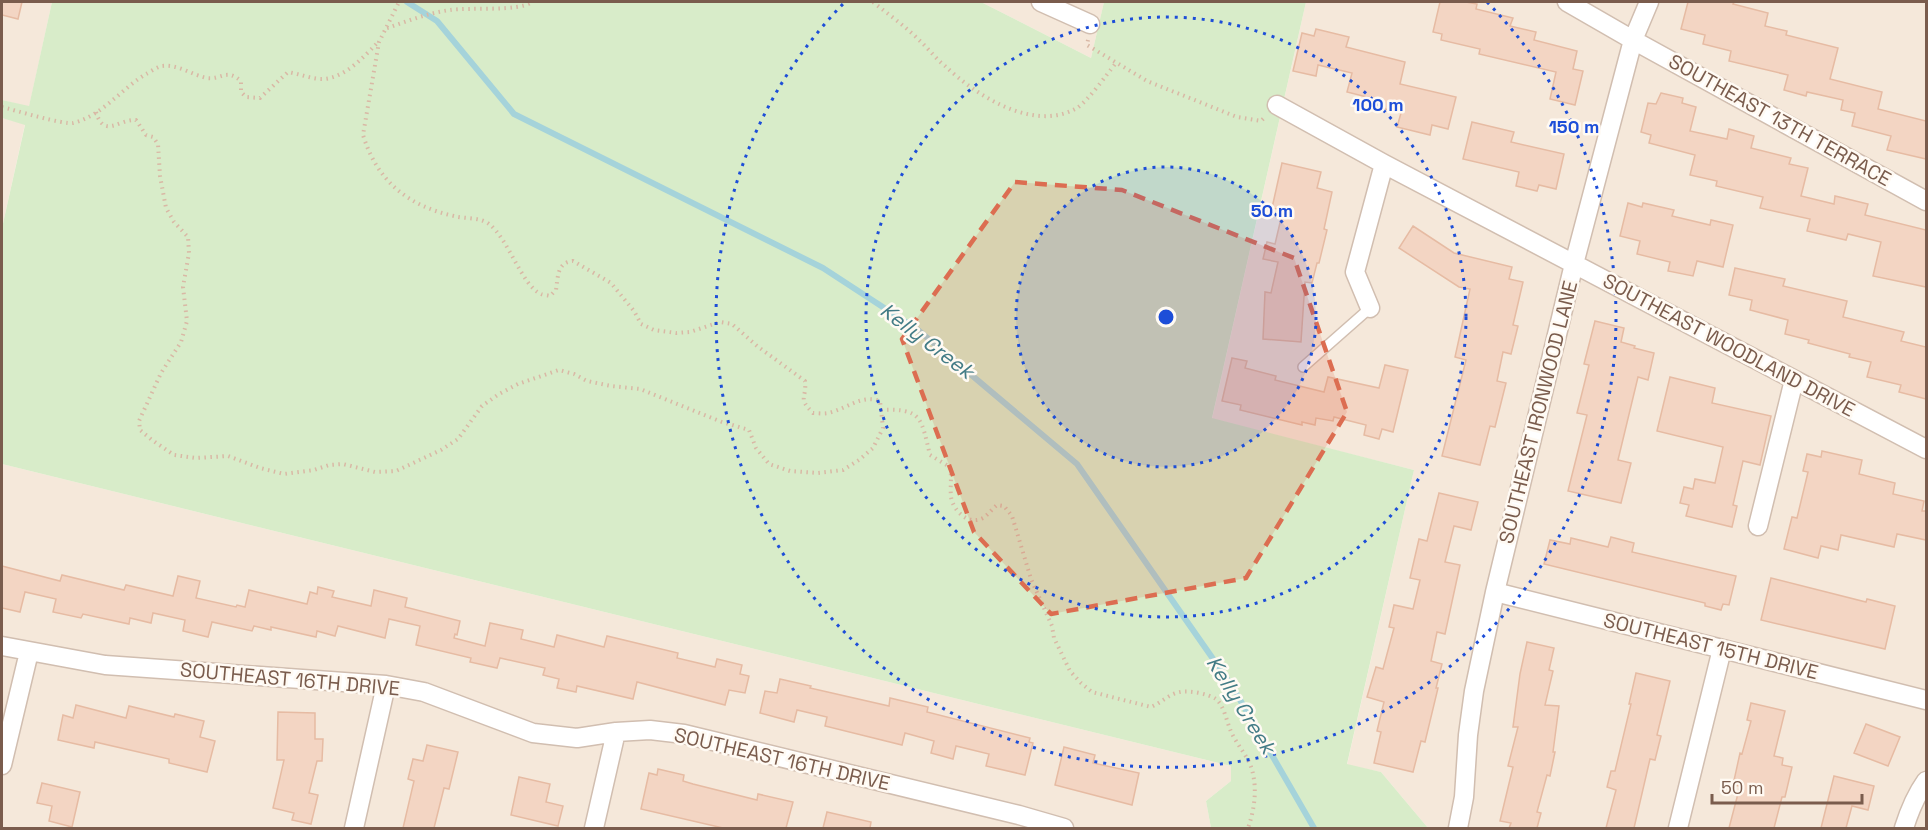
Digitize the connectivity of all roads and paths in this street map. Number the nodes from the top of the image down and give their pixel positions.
1 (399, 2) edge
2 (532, 2) edge
3 (873, 2) edge
4 (1041, 2) edge
5 (1567, 2) edge
6 (1649, 2) edge
7 (1090, 24) joint
8 (387, 28) junction
9 (1633, 40) junction
10 (379, 42) junction
11 (1116, 63) junction
12 (1277, 105) joint
13 (2, 107) edge
14 (96, 112) junction
15 (1384, 164) junction
16 (1926, 201) edge
17 (1574, 264) junction
18 (1370, 308) joint
19 (1303, 367) dead end
20 (1794, 380) junction
21 (881, 410) junction
22 (1926, 449) edge
23 (1758, 526) dead end
24 (1495, 592) junction
25 (2, 646) edge
26 (1722, 649) junction
27 (29, 652) junction
28 (386, 685) junction
29 (1926, 700) edge
30 (616, 732) junction
31 (2, 765) edge
32 (1926, 781) edge
33 (354, 828) edge
34 (594, 828) edge
35 (1064, 828) edge
36 (1248, 828) edge
37 (1458, 828) edge
38 (1678, 828) edge
39 (1904, 828) edge

1 - 8 path
2 - 8 path
3 - 11 path
4 - 7 street
5 - 9 street, SOUTHEAST 13TH TERRACE
6 - 9 street, SOUTHEAST IRONWOOD LANE
7 - 11 path
8 - 10 path
9 - 16 street, SOUTHEAST 13TH TERRACE
9 - 17 street, SOUTHEAST IRONWOOD LANE
10 - 14 path
10 - 21 path
11 - 12 path
12 - 15 street, SOUTHEAST WOODLAND DRIVE
13 - 14 path
14 - 21 path
15 - 17 street, SOUTHEAST WOODLAND DRIVE
15 - 18 street
17 - 20 street, SOUTHEAST WOODLAND DRIVE
17 - 24 street, SOUTHEAST IRONWOOD LANE
18 - 19 lane
20 - 22 street, SOUTHEAST WOODLAND DRIVE
20 - 23 street
21 - 36 path
24 - 26 street, SOUTHEAST 15TH DRIVE
24 - 37 street, SOUTHEAST IRONWOOD LANE
25 - 27 street, SOUTHEAST 16TH DRIVE
26 - 29 street, SOUTHEAST 15TH DRIVE
26 - 38 street
27 - 28 street, SOUTHEAST 16TH DRIVE
27 - 31 street
28 - 30 street, SOUTHEAST 16TH DRIVE
28 - 33 street
30 - 34 street
30 - 35 street, SOUTHEAST 16TH DRIVE
32 - 39 street

